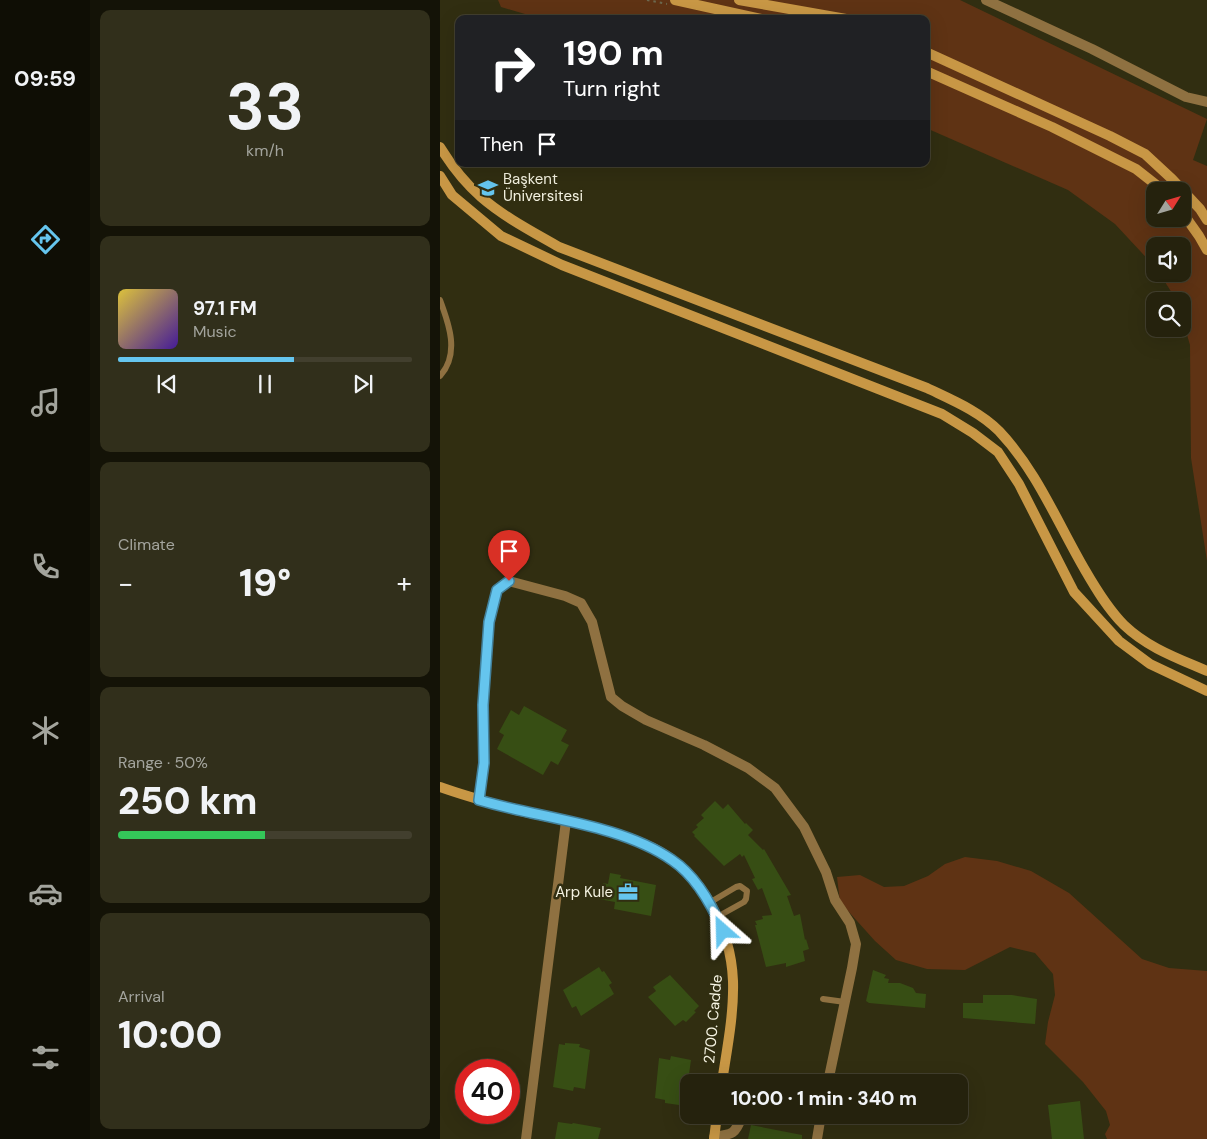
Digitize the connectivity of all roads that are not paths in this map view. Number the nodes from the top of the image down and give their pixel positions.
1 (675, 0) edge
2 (739, 0) edge
3 (986, 0) edge
4 (744, 15) edge
5 (823, 15) edge
6 (930, 54) edge
7 (930, 73) edge
8 (1207, 102) edge
9 (440, 147) edge
10 (440, 176) edge
11 (1153, 182) edge
12 (1207, 220) edge
13 (1191, 224) edge
14 (1207, 250) edge
15 (440, 300) edge
16 (440, 376) edge
17 (1207, 671) edge
18 (1207, 691) edge
19 (440, 787) edge
20 (479, 800) junction
21 (566, 821) junction
22 (709, 903) junction
23 (717, 917) junction
24 (823, 999) dead end
25 (845, 1002) junction
26 (723, 1074) edge
27 (830, 1074) edge
28 (716, 1124) edge
29 (739, 1124) edge
30 (820, 1124) edge
31 (714, 1138) edge
32 (526, 1139) edge
33 (817, 1139) edge

1 - 4 street
2 - 5 street
3 - 8 street
6 - 12 street
7 - 11 street
9 - 17 street
10 - 18 street
13 - 14 street
15 - 16 lane
19 - 20 street, 2700. Cadde
20 - 21 street, 2700. Cadde
20 - 25 street
21 - 22 street, 2700. Cadde
21 - 32 street
22 - 23 street, 2700. Cadde
22 - 23 lane
23 - 26 street, 2700. Cadde
24 - 25 lane
25 - 27 street
28 - 31 street
29 - 31 street
30 - 33 street

